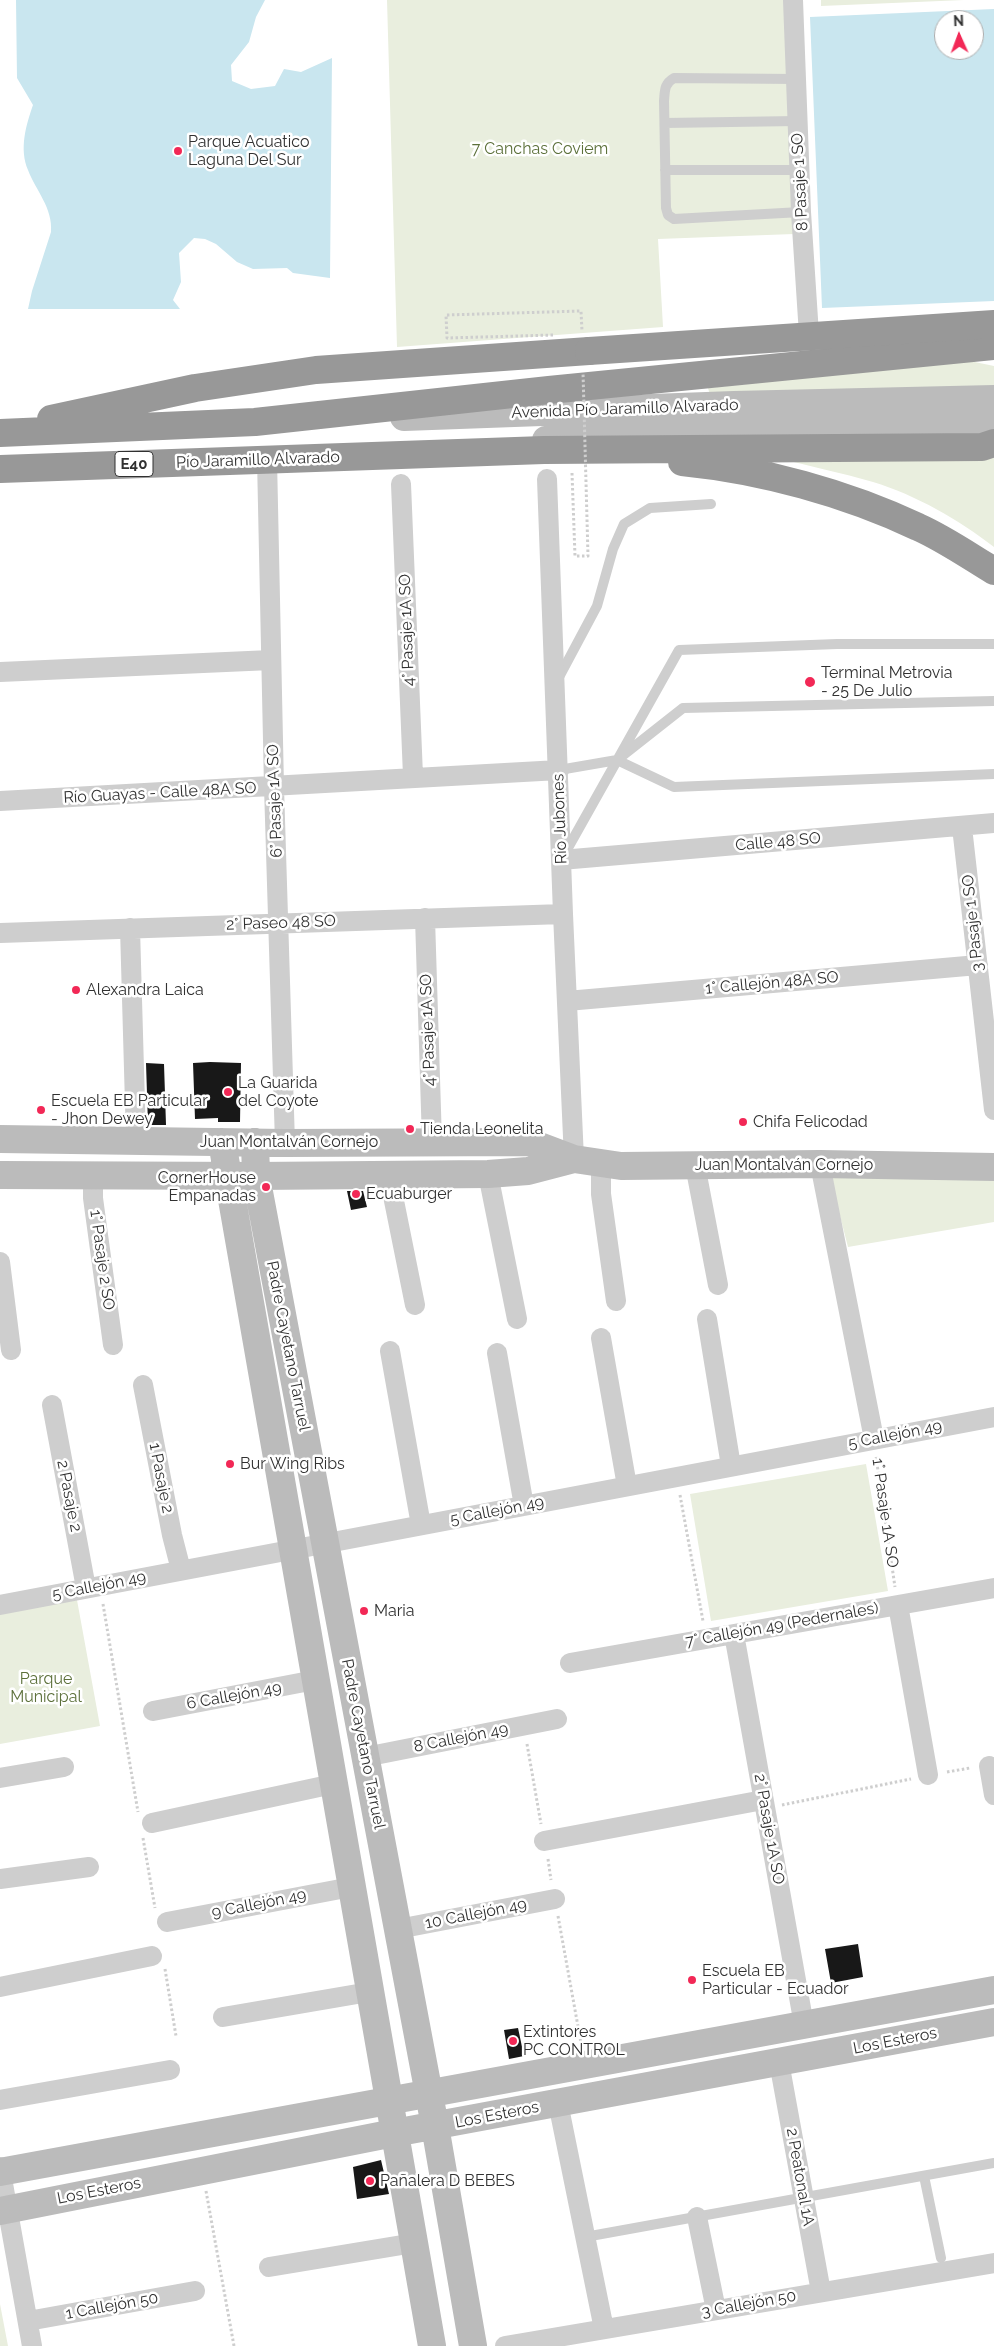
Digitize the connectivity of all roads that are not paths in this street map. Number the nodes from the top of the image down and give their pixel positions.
1 (793, 0) edge
2 (796, 79) junction
3 (797, 121) junction
4 (665, 123) junction
5 (665, 170) junction
6 (799, 170) junction
7 (801, 212) junction
8 (994, 324) edge
9 (985, 349) edge
10 (811, 364) junction
11 (994, 399) edge
12 (735, 418) junction
13 (255, 422) junction
14 (994, 423) edge
15 (0, 432) edge
16 (994, 443) edge
17 (544, 450) junction
18 (425, 454) junction
19 (268, 459) junction
20 (0, 469) edge
21 (547, 478) dead end
22 (401, 484) dead end
23 (711, 504) dead end
24 (994, 571) edge
25 (994, 644) edge
26 (271, 660) junction
27 (0, 672) edge
28 (555, 684) junction
29 (994, 701) edge
30 (617, 760) junction
31 (558, 770) junction
32 (994, 774) edge
33 (413, 776) junction
34 (274, 787) junction
35 (0, 801) edge
36 (994, 823) edge
37 (962, 827) junction
38 (561, 860) junction
39 (563, 914) junction
40 (425, 918) junction
41 (279, 924) junction
42 (130, 928) junction
43 (0, 934) edge
44 (978, 965) junction
45 (987, 991) edge
46 (567, 1001) junction
47 (994, 1110) edge
48 (0, 1133) edge
49 (136, 1140) junction
50 (222, 1142) junction
51 (255, 1142) junction
52 (432, 1142) junction
53 (285, 1143) junction
54 (574, 1159) junction
55 (601, 1164) junction
56 (820, 1164) junction
57 (695, 1165) junction
58 (994, 1167) edge
59 (488, 1174) junction
60 (93, 1175) junction
61 (228, 1175) junction
62 (0, 1176) edge
63 (256, 1176) junction
64 (389, 1176) junction
65 (0, 1262) edge
66 (718, 1285) dead end
67 (616, 1301) dead end
68 (415, 1305) dead end
69 (517, 1319) dead end
70 (707, 1319) dead end
71 (601, 1338) dead end
72 (113, 1345) dead end
73 (11, 1350) dead end
74 (390, 1351) dead end
75 (496, 1353) dead end
76 (143, 1385) dead end
77 (52, 1404) dead end
78 (994, 1417) edge
79 (874, 1439) junction
80 (731, 1466) junction
81 (628, 1486) junction
82 (524, 1506) junction
83 (421, 1525) junction
84 (325, 1543) junction
85 (293, 1550) junction
86 (181, 1570) junction
87 (86, 1588) junction
88 (994, 1588) edge
89 (0, 1605) edge
90 (898, 1605) junction
91 (734, 1634) junction
92 (570, 1662) dead end
93 (315, 1680) junction
94 (153, 1711) dead end
95 (557, 1719) dead end
96 (365, 1757) junction
97 (989, 1766) road end
98 (64, 1767) dead end
99 (928, 1775) road end
100 (0, 1778) edge
101 (333, 1784) junction
102 (994, 1795) edge
103 (764, 1804) junction
104 (152, 1822) dead end
105 (544, 1841) dead end
106 (89, 1867) dead end
107 (0, 1879) edge
108 (351, 1887) junction
109 (555, 1899) dead end
110 (167, 1922) dead end
111 (398, 1929) junction
112 (152, 1956) dead end
113 (0, 1987) edge
114 (994, 1990) edge
115 (369, 1992) junction
116 (223, 2017) dead end
117 (994, 2022) edge
118 (804, 2025) junction
119 (779, 2062) junction
120 (170, 2070) dead end
121 (429, 2094) junction
122 (0, 2100) edge
123 (388, 2102) junction
124 (558, 2103) junction
125 (435, 2126) junction
126 (394, 2133) junction
127 (994, 2163) edge
128 (0, 2170) edge
129 (924, 2176) junction
130 (803, 2197) junction
131 (4, 2210) edge
132 (697, 2217) junction
133 (585, 2237) junction
134 (414, 2243) junction
135 (941, 2258) dead end
136 (994, 2263) edge
137 (269, 2268) dead end
138 (195, 2291) dead end
139 (821, 2292) junction
140 (716, 2310) junction
141 (28, 2321) junction
142 (604, 2329) junction
143 (32, 2346) edge
144 (430, 2346) edge
145 (473, 2346) edge
146 (505, 2346) edge

1 - 2 street, 8 Pasaje 1 SO
2 - 3 street, 8 Pasaje 1 SO
2 - 4 lane
3 - 4 lane
3 - 6 street, 8 Pasaje 1 SO
4 - 5 lane
5 - 6 lane
5 - 7 lane
6 - 7 street, 8 Pasaje 1 SO
7 - 10 street, 8 Pasaje 1 SO
8 - 15 highway, bridge
9 - 10 highway
10 - 13 highway
11 - 12 street, Avenida Pío Jaramillo Alvarado
12 - 13 street, Avenida Pío Jaramillo Alvarado
12 - 14 street, Avenida Pío Jaramillo Alvarado
12 - 18 street, Avenida Pío Jaramillo Alvarado
13 - 15 highway, E40
16 - 17 highway
17 - 18 highway, Pío Jaramillo Alvarado
17 - 24 highway
18 - 19 highway, Pío Jaramillo Alvarado / E40
19 - 20 highway, Pío Jaramillo Alvarado / E40
19 - 26 street, 6° Pasaje 1A SO
21 - 28 street, Río Jubones
22 - 33 street, 4° Pasaje 1A SO
23 - 28 lane
25 - 30 lane
26 - 27 street
26 - 34 street, 6° Pasaje 1A SO
28 - 31 street, Río Jubones
29 - 30 lane
30 - 31 lane
30 - 32 lane
30 - 38 lane
31 - 33 street, Río Guayas - Calle 48A SO
31 - 38 street, Río Jubones
33 - 34 street, Río Guayas - Calle 48A SO
34 - 35 street, Río Guayas - Calle 48A SO
34 - 41 street, 6° Pasaje 1A SO
36 - 37 street, Calle 48 SO
37 - 38 street, Calle 48 SO
37 - 44 street, 3 Pasaje 1 SO
38 - 39 street, Río Jubones
39 - 40 street, 2° Paseo 48 SO
39 - 46 street, Río Jubones
40 - 41 street, 2° Paseo 48 SO
40 - 52 street, 4° Pasaje 1A SO
41 - 42 street, 2° Paseo 48 SO
41 - 53 street, 6° Pasaje 1A SO
42 - 43 street, 2° Paseo 48 SO
42 - 49 street
44 - 45 street, 3 Pasaje 1 SO
44 - 46 street, 1° Callejón 48A SO
45 - 47 street, 3 Pasaje 1 SO
46 - 54 street, Río Jubones
48 - 49 street, Juan Montalván Cornejo
48 - 62 street
49 - 50 street, Juan Montalván Cornejo
50 - 51 street, Juan Montalván Cornejo
50 - 61 street, Padre Cayetano Tarruel
51 - 53 street, Juan Montalván Cornejo
51 - 63 street, Padre Cayetano Tarruel
52 - 53 street, Juan Montalván Cornejo
52 - 54 street, Juan Montalván Cornejo
54 - 55 street, Juan Montalván Cornejo
54 - 59 street, Juan Montalván Cornejo
55 - 57 street, Juan Montalván Cornejo
55 - 67 street
56 - 57 street, Juan Montalván Cornejo
56 - 58 street, Juan Montalván Cornejo
56 - 79 street, 1° Pasaje 1A SO
57 - 66 street
59 - 64 street, Juan Montalván Cornejo
59 - 69 street
60 - 61 street, Juan Montalván Cornejo
60 - 62 street, Juan Montalván Cornejo
60 - 72 street, 1° Pasaje 2 SO
61 - 63 street, Juan Montalván Cornejo
61 - 85 street, Padre Cayetano Tarruel
63 - 64 street, Juan Montalván Cornejo
63 - 84 street, Padre Cayetano Tarruel
64 - 68 street
65 - 73 street
70 - 80 street
71 - 81 street
74 - 83 street
75 - 82 street
76 - 86 street, 1 Pasaje 2
77 - 87 street, 2 Pasaje 2
78 - 79 street, 5 Callejón 49
79 - 80 street, 5 Callejón 49
80 - 81 street, 5 Callejón 49
81 - 82 street, 5 Callejón 49
82 - 83 street, 5 Callejón 49
83 - 84 street, 5 Callejón 49
84 - 85 street, 5 Callejón 49
84 - 96 street, Padre Cayetano Tarruel
85 - 86 street, 5 Callejón 49
85 - 93 street, Padre Cayetano Tarruel
86 - 87 street, 5 Callejón 49
87 - 89 street, 5 Callejón 49
88 - 90 street, 7° Callejón 49 (Pedernales)
90 - 91 street, 7° Callejón 49 (Pedernales)
90 - 99 street
91 - 92 street, 7° Callejón 49 (Pedernales)
91 - 103 street, 2° Pasaje 1A SO
93 - 94 street, 6 Callejón 49
93 - 101 street, Padre Cayetano Tarruel
95 - 96 street, 8 Callejón 49
96 - 111 street, Padre Cayetano Tarruel
97 - 102 street
98 - 100 street
101 - 104 street
101 - 108 street, Padre Cayetano Tarruel
103 - 105 street
103 - 118 street, 2° Pasaje 1A SO
106 - 107 street
108 - 110 street, 9 Callejón 49
108 - 115 street, Padre Cayetano Tarruel
109 - 111 street, 10 Callejón 49
111 - 121 street, Padre Cayetano Tarruel
112 - 113 street
114 - 118 street, Los Esteros
115 - 116 street
115 - 123 street, Padre Cayetano Tarruel
117 - 119 street, Los Esteros
118 - 121 street, Los Esteros
119 - 124 street, Los Esteros
119 - 130 street, 2 Peatonal 1A
120 - 122 street
121 - 123 street, Los Esteros
121 - 125 street, Padre Cayetano Tarruel
123 - 126 street, Padre Cayetano Tarruel
123 - 128 street, Los Esteros
124 - 125 street, Los Esteros
124 - 133 street
125 - 126 street, Los Esteros
125 - 145 street, Padre Cayetano Tarruel
126 - 131 street, Los Esteros
126 - 134 street, Padre Cayetano Tarruel
127 - 129 lane
128 - 131 street
129 - 130 lane
129 - 135 lane
130 - 132 lane
130 - 139 street, 2 Peatonal 1A
131 - 141 street
132 - 133 lane
132 - 140 street
133 - 142 street
134 - 137 street
134 - 144 street, Padre Cayetano Tarruel
136 - 139 street, 3 Callejón 50
138 - 141 street, 1 Callejón 50
139 - 140 street, 3 Callejón 50
140 - 142 street, 3 Callejón 50
141 - 143 street
142 - 146 street, 3 Callejón 50

